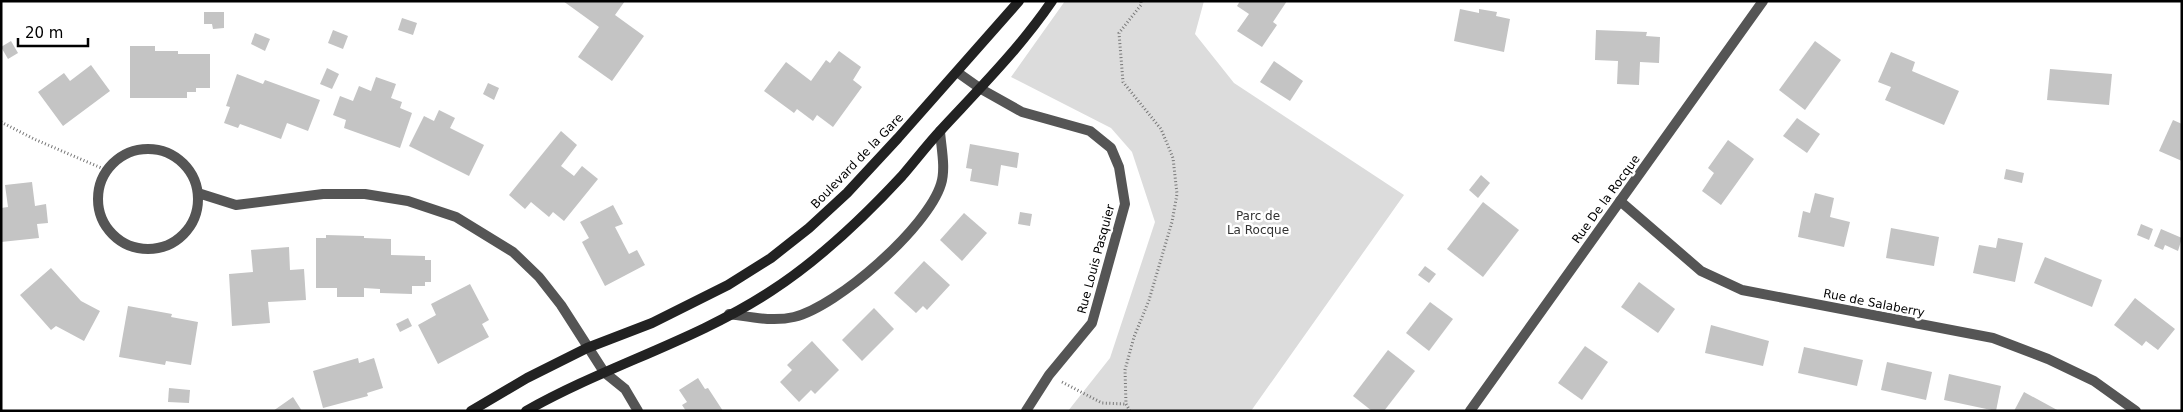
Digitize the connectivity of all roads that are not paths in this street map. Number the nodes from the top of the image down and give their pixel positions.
1 (1019, 1) edge
2 (1052, 1) edge
3 (1763, 1) edge
4 (957, 72) junction
5 (981, 89) junction
6 (940, 131) junction
7 (198, 193) junction
8 (1620, 201) junction
9 (729, 314) junction
10 (587, 348) junction
11 (604, 372) junction
12 (471, 411) edge
13 (526, 411) edge
14 (638, 411) edge
15 (1026, 411) edge
16 (1470, 411) edge
17 (2136, 411) edge

1 - 4 street, Boulevard de la Gare
2 - 5 street
3 - 8 street, Rue De la Rocque
4 - 5 street, Rue Louis Pasquier
4 - 10 street, Boulevard de la Gare
5 - 6 street
5 - 15 street, Rue Louis Pasquier
6 - 9 street
6 - 9 street
7 - 7 street
7 - 10 street
8 - 16 street, Rue De la Rocque
8 - 17 street, Rue de Salaberry
9 - 11 street
10 - 11 street
10 - 12 street, Boulevard de la Gare
11 - 13 street
11 - 14 street

